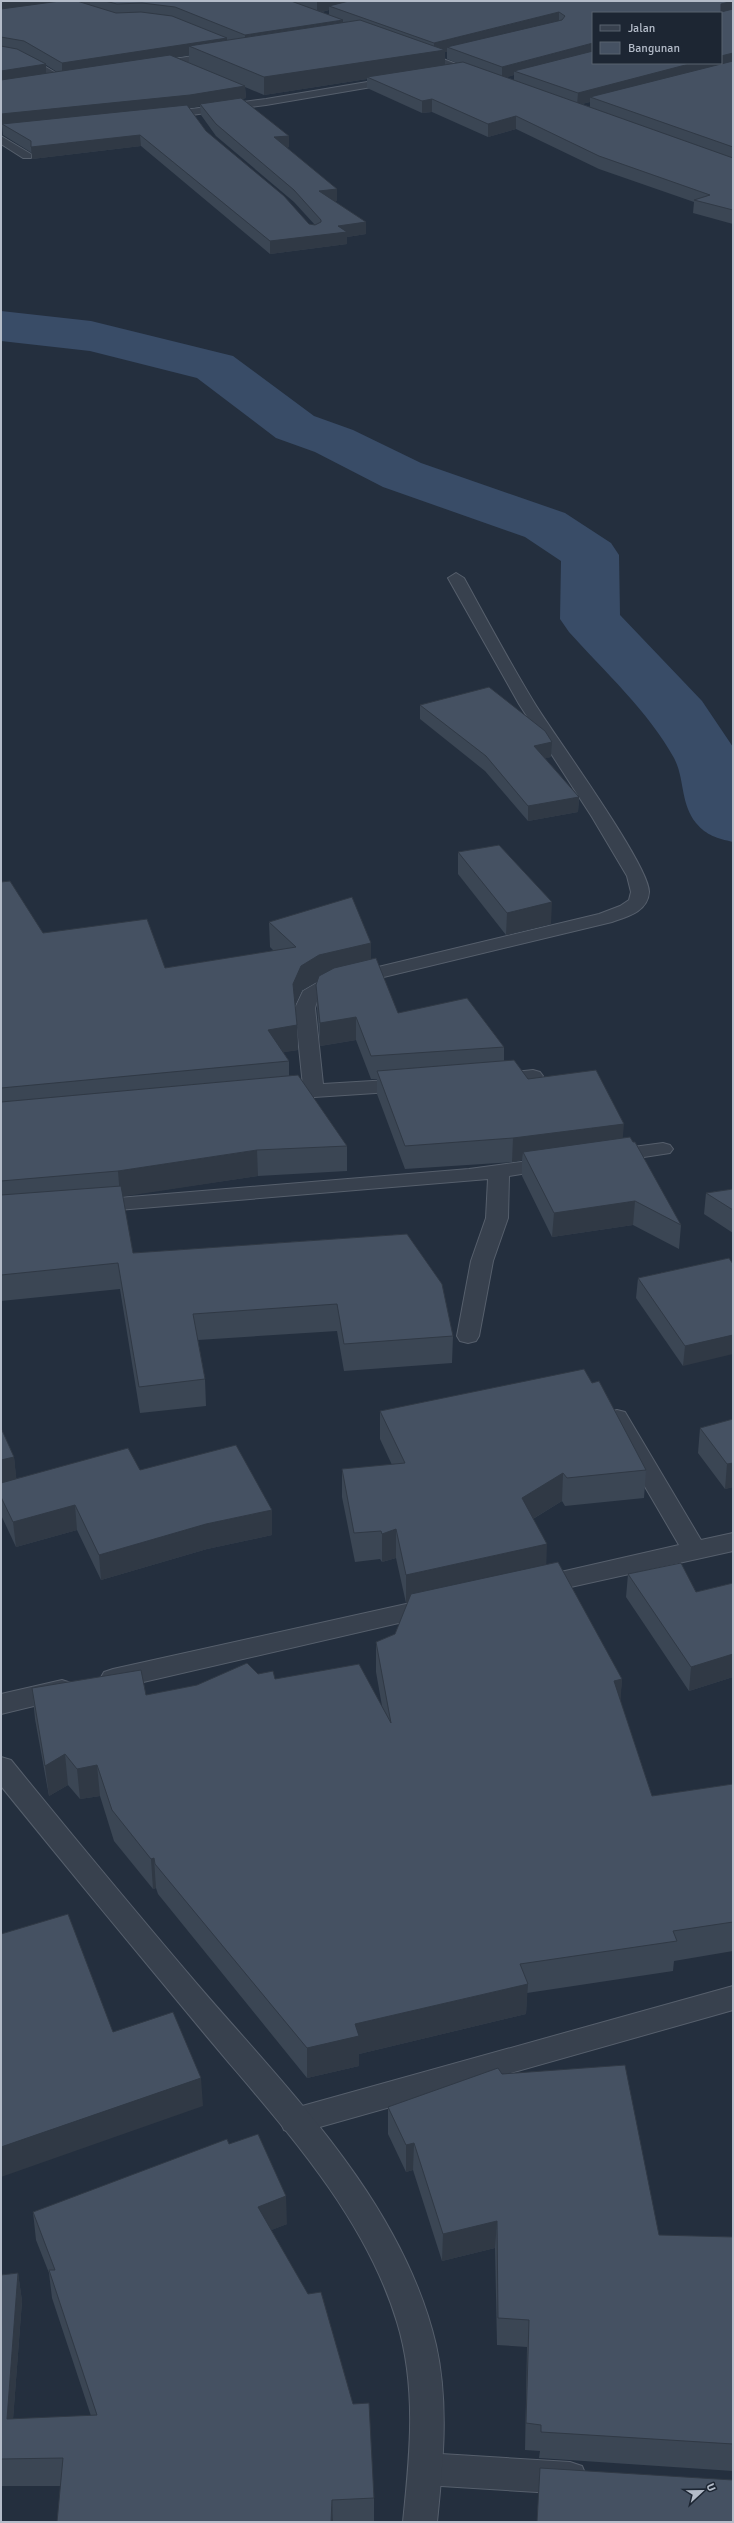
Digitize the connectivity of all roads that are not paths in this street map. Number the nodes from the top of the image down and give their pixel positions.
1 (60, 1) edge
2 (108, 1) edge
3 (73, 6) junction
4 (94, 14) edge
5 (1, 18) edge
6 (403, 48) edge
7 (454, 52) edge
8 (1, 53) edge
9 (231, 53) edge
10 (432, 58) junction
11 (173, 62) junction
12 (143, 67) edge
13 (463, 69) junction
14 (194, 71) edge
15 (439, 73) edge
16 (485, 77) edge
17 (408, 78) edge
18 (46, 81) edge
19 (244, 93) edge
20 (266, 102) junction
21 (191, 112) junction
22 (154, 116) edge
23 (199, 123) edge
24 (1, 139) edge
25 (27, 156) edge
26 (456, 578) dead end
27 (533, 1076) dead end
28 (478, 1080) edge
29 (424, 1084) edge
30 (314, 1091) junction
31 (283, 1094) edge
32 (663, 1149) dead end
33 (593, 1158) edge
34 (569, 1162) edge
35 (499, 1171) junction
36 (78, 1208) edge
37 (468, 1336) dead end
38 (605, 1398) edge
39 (733, 1542) edge
40 (695, 1552) junction
41 (516, 1589) edge
42 (454, 1602) edge
43 (1, 1704) edge
44 (1, 1767) edge
45 (733, 1998) edge
46 (295, 2121) junction
47 (425, 2470) junction
48 (599, 2480) edge
49 (420, 2522) edge

1 - 3 street
2 - 3 street
3 - 4 street
3 - 5 street
6 - 10 street
7 - 10 street
8 - 18 street
9 - 11 street
10 - 13 street
11 - 12 street
11 - 14 street
13 - 15 street
13 - 16 street
17 - 20 street
19 - 20 street
20 - 21 street
21 - 22 street
21 - 23 street
24 - 25 street
26 - 30 street
27 - 28 street
29 - 30 street
30 - 31 street
32 - 33 street
34 - 35 street
35 - 36 street
35 - 37 street
38 - 40 street
39 - 40 street
40 - 41 street
42 - 43 street
44 - 46 street
45 - 46 street
46 - 47 street
47 - 48 street
47 - 49 street

